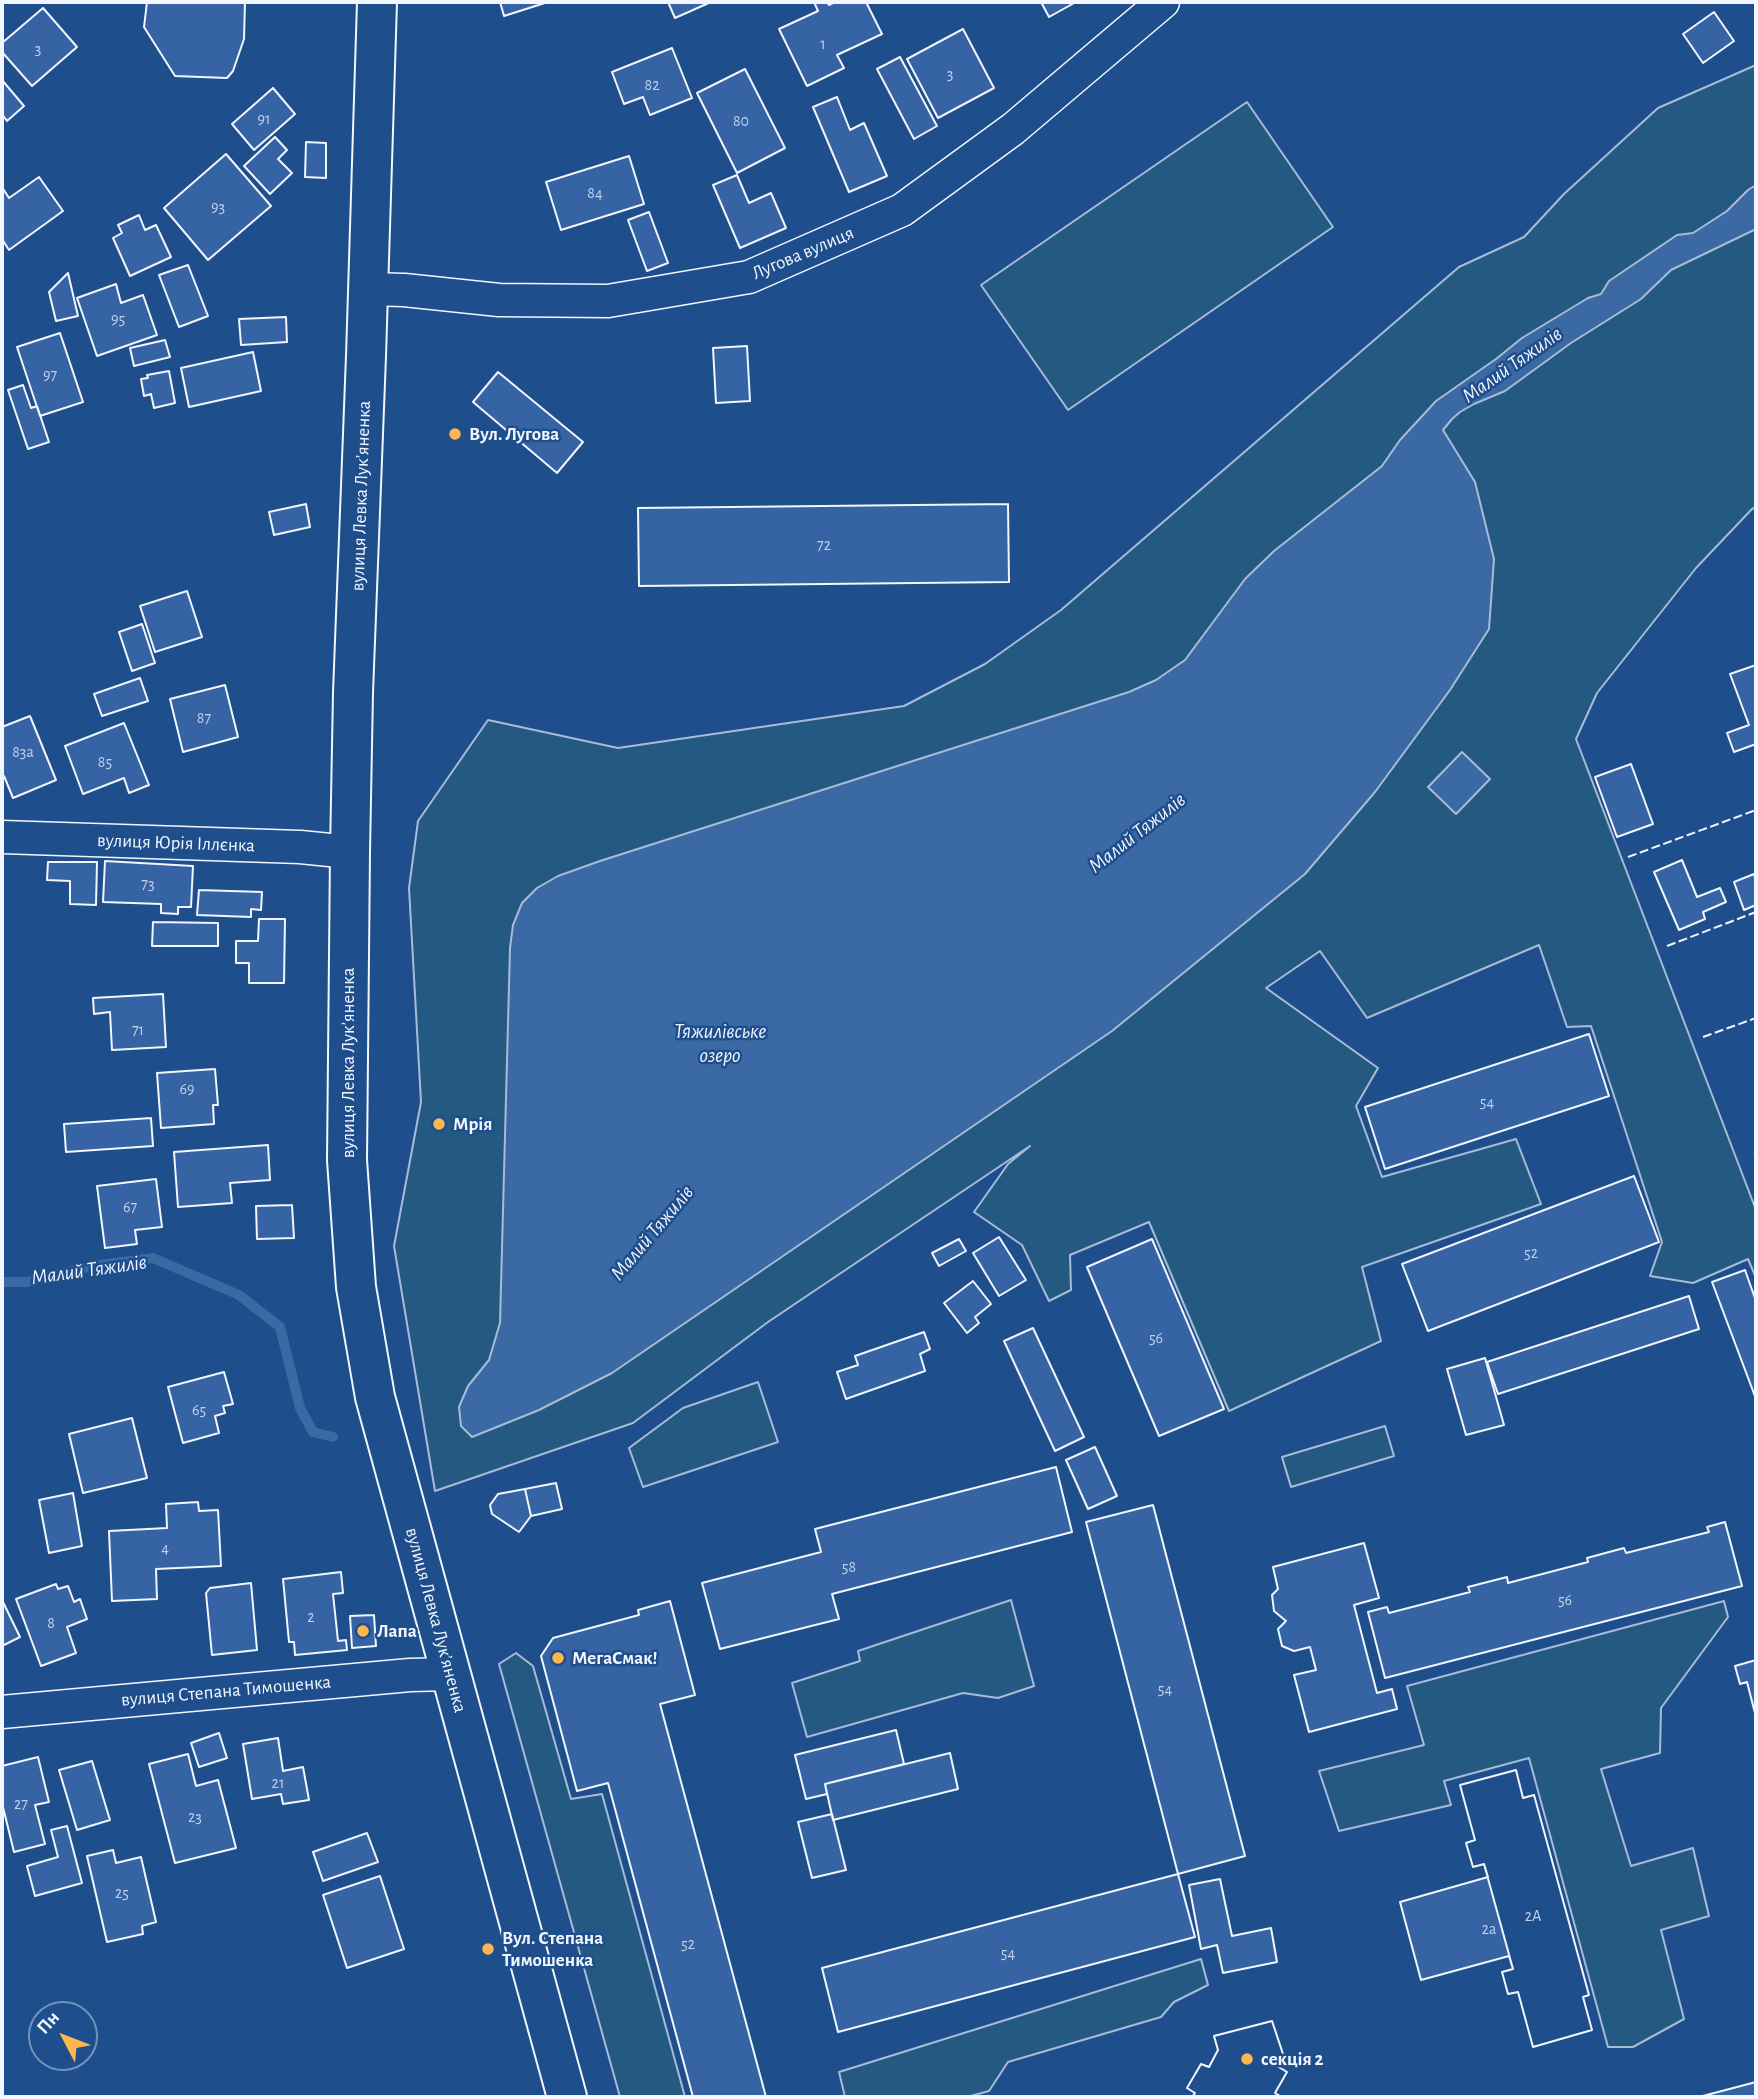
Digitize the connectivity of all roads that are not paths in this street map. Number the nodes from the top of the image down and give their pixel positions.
1 (377, 2) edge
2 (1163, 2) edge
3 (368, 289) junction
4 (2, 837) edge
5 (350, 852) junction
6 (451, 1674) junction
7 (2, 1712) edge
8 (551, 2040) junction
9 (567, 2097) edge
10 (584, 2097) edge

1 - 3 main road, вулиця Левка Лукʼяненка
2 - 3 street, Лугова вулиця
3 - 5 main road, вулиця Левка Лукʼяненка
4 - 5 street, вулиця Юрія Іллєнка
5 - 6 main road, вулиця Левка Лукʼяненка
6 - 7 street, вулиця Степана Тимошенка
6 - 8 main road, вулиця Левка Лукʼяненка
8 - 9 main road, вулиця Левка Лукʼяненка
8 - 10 main road

